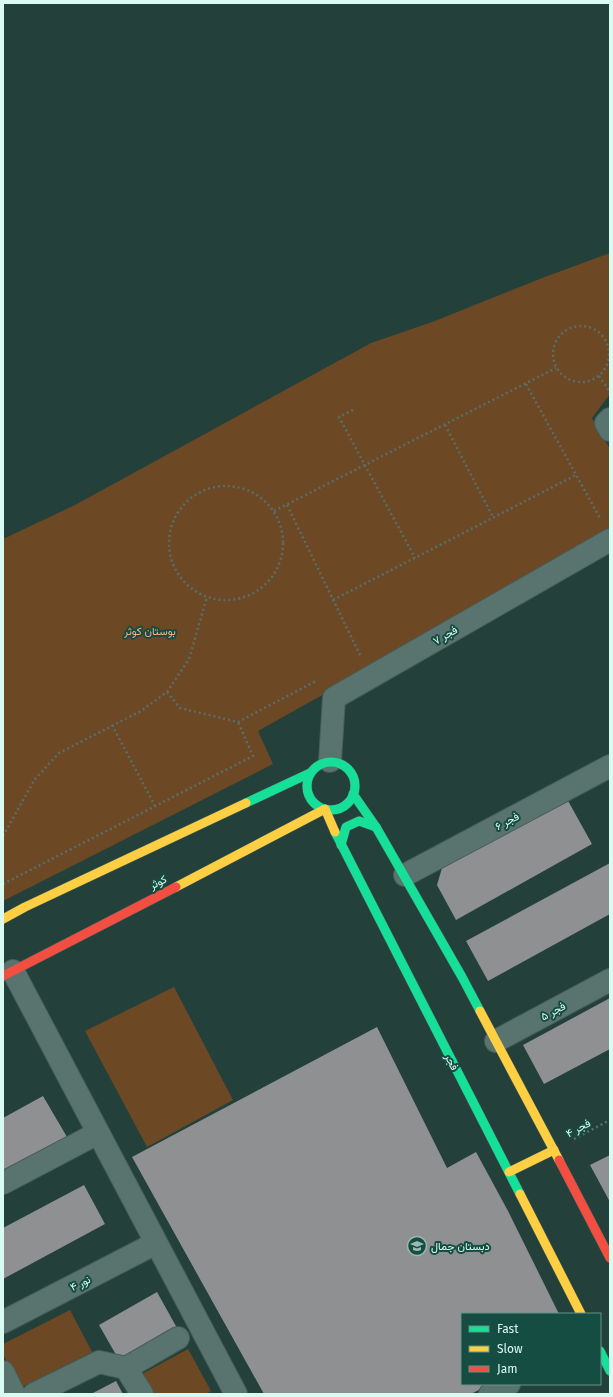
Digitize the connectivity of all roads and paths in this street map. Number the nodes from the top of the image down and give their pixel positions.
1 (556, 368) junction
2 (599, 376) junction
3 (526, 384) junction
4 (610, 392) edge
5 (353, 410) dead end
6 (610, 419) edge
7 (445, 425) junction
8 (610, 430) edge
9 (365, 465) junction
10 (576, 475) junction
11 (286, 505) junction
12 (274, 511) junction
13 (493, 517) junction
14 (606, 531) edge
15 (415, 558) junction
16 (207, 597) junction
17 (333, 600) junction
18 (368, 654) dead end
19 (361, 657) junction
20 (354, 661) dead end
21 (320, 679) dead end
22 (167, 692) junction
23 (238, 722) junction
24 (112, 725) junction
25 (330, 761) junction
26 (610, 766) edge
27 (310, 773) junction
28 (353, 794) junction
29 (155, 806) junction
30 (325, 809) junction
31 (376, 827) junction
32 (3, 836) edge
33 (340, 845) junction
34 (405, 875) junction
35 (3, 884) edge
36 (3, 919) edge
37 (8, 974) edge
38 (610, 980) edge
39 (496, 1041) junction
40 (610, 1120) edge
41 (98, 1132) junction
42 (554, 1150) junction
43 (509, 1172) junction
44 (3, 1183) edge
45 (156, 1243) junction
46 (610, 1258) edge
47 (580, 1313) edge
48 (3, 1322) edge
49 (178, 1338) dead end
50 (601, 1353) edge
51 (126, 1368) junction
52 (610, 1371) edge
53 (3, 1372) edge
54 (507, 1385) edge
55 (14, 1394) edge
56 (34, 1394) edge
57 (142, 1394) edge
58 (236, 1394) edge
59 (490, 1394) edge

1 - 2 path
1 - 2 path
1 - 3 path
2 - 4 path
3 - 7 path
3 - 10 path
5 - 9 path
6 - 8 street
7 - 9 path
7 - 13 path
9 - 11 path
9 - 15 path
10 - 13 path
10 - 14 path
11 - 12 path
11 - 17 path
12 - 16 path
12 - 16 path
13 - 15 path
14 - 25 street, فجر ۷
15 - 17 path
16 - 22 path
17 - 19 path
18 - 19 path
19 - 20 path
21 - 23 path
22 - 23 path
22 - 24 path
23 - 29 path
24 - 29 path
24 - 32 path
25 - 27 street
25 - 28 street
26 - 34 street, فجر ۶
27 - 30 street
27 - 36 street
28 - 30 street
28 - 31 street
29 - 35 path
30 - 33 street, فجر
30 - 37 street, کوثر
31 - 33 street
31 - 34 street
33 - 43 street, فجر
34 - 39 street
37 - 41 street
38 - 39 street, فجر ۵
39 - 42 street
40 - 42 path, فجر ۴
41 - 44 street
41 - 45 street
42 - 43 street
42 - 46 street
43 - 47 street, فجر
45 - 48 street, نور ۴
45 - 58 street
49 - 51 street
50 - 52 street
51 - 56 street
51 - 57 street
53 - 55 street
54 - 59 street

